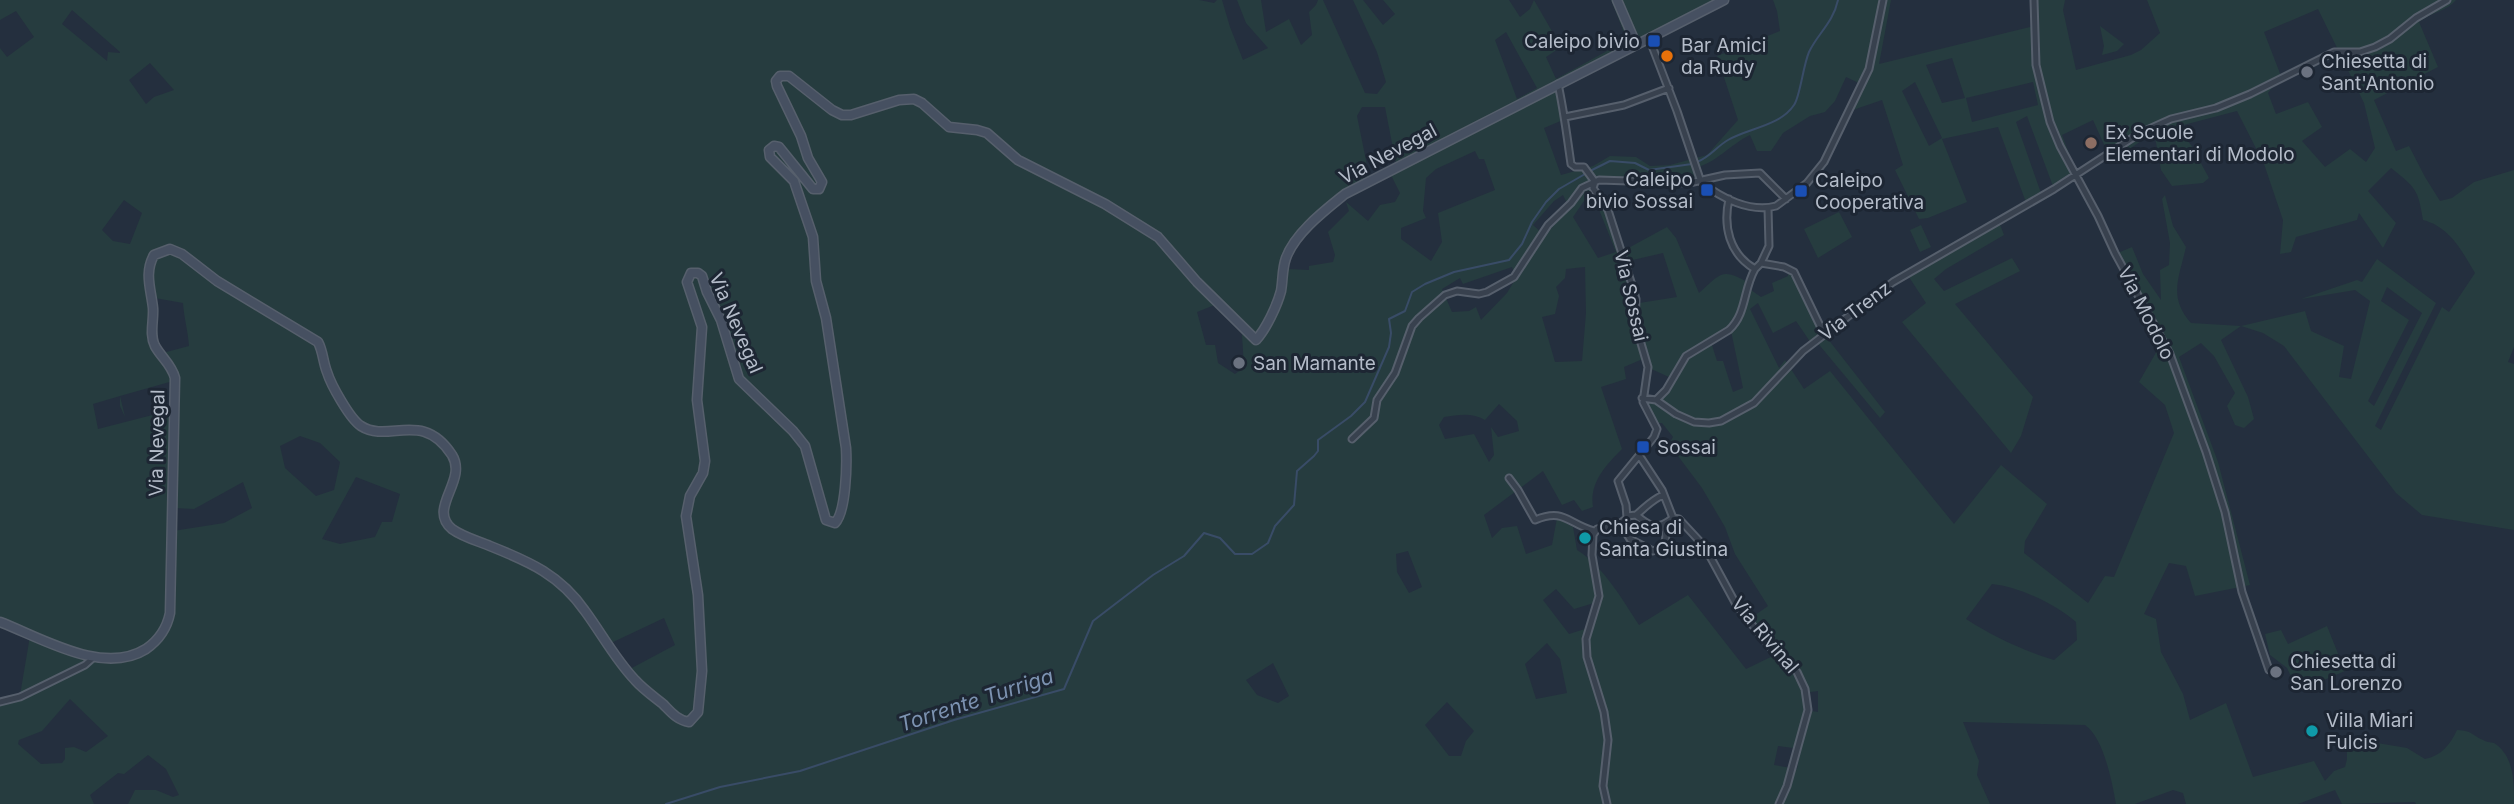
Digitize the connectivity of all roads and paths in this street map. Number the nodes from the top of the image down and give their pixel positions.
1 (1617, 0) edge
2 (1724, 0) edge
3 (1883, 0) edge
4 (2034, 0) edge
5 (2447, 0) edge
6 (1649, 38) junction
7 (1636, 44) junction
8 (1558, 84) junction
9 (1669, 88) junction
10 (1565, 117) junction
11 (2077, 175) junction
12 (1594, 180) junction
13 (1701, 182) junction
14 (1729, 199) junction
15 (1786, 199) junction
16 (1768, 208) junction
17 (1761, 262) junction
18 (1755, 269) junction
19 (1824, 334) junction
20 (1642, 398) junction
21 (1656, 400) junction
22 (1352, 439) dead end
23 (1639, 455) junction
24 (1509, 478) dead end
25 (1663, 495) junction
26 (1636, 515) junction
27 (1627, 516) junction
28 (1673, 518) junction
29 (1620, 523) junction
30 (1663, 526) junction
31 (1594, 531) junction
32 (0, 622) edge
33 (94, 657) junction
34 (2269, 670) dead end
35 (0, 702) edge
36 (1606, 804) edge
37 (1779, 804) edge

1 - 7 main road
2 - 6 main road, Via Nevegal
3 - 15 street
4 - 11 street, Via Modolo
5 - 11 street, Via Trenz
6 - 7 main road, Via Nevegal
6 - 9 street
7 - 8 main road, Via Nevegal
8 - 10 street
8 - 33 main road, Via Nevegal
9 - 10 street
9 - 13 street
10 - 12 street, Via Sossai
11 - 19 street, Via Trenz
11 - 34 street, Via Modolo
12 - 13 street
12 - 20 street, Via Sossai
12 - 22 street
13 - 14 street
13 - 15 street
14 - 16 street
14 - 18 street
15 - 16 street
16 - 17 street
17 - 18 street
17 - 19 street
18 - 21 street
19 - 21 street, Via Trenz
20 - 21 street, Via Trenz
20 - 23 street
23 - 25 street, Via Rivinal
23 - 27 street
24 - 31 street
25 - 26 street
25 - 28 street, Via Rivinal
26 - 27 street
26 - 30 street
27 - 29 street
28 - 30 street
28 - 37 street, Via Rivinal
29 - 30 street
29 - 31 street
31 - 36 street
32 - 33 main road, Via Nevegal
33 - 35 street

